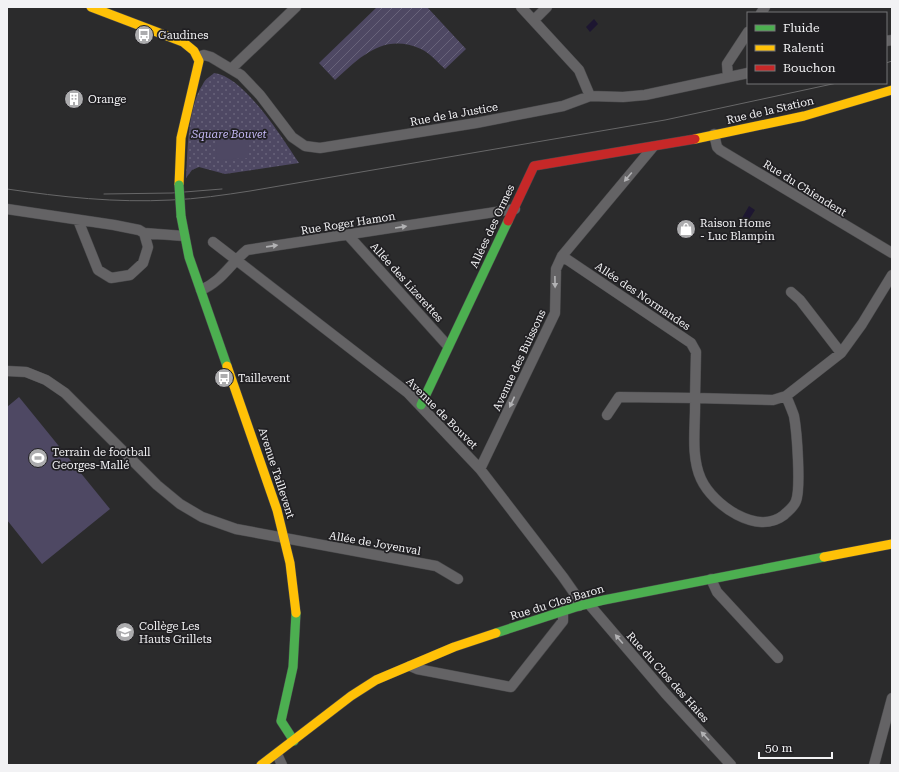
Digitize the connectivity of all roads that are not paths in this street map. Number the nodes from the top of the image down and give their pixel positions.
1 (91, 7) edge
2 (296, 7) edge
3 (521, 7) edge
4 (547, 7) edge
5 (534, 20) junction
6 (747, 34) edge
7 (198, 56) junction
8 (231, 69) junction
9 (747, 73) edge
10 (728, 76) junction
11 (892, 90) edge
12 (590, 96) junction
13 (714, 134) junction
14 (652, 147) junction
15 (7, 209) edge
16 (515, 209) junction
17 (78, 220) junction
18 (144, 233) junction
19 (348, 235) junction
20 (184, 236) junction
21 (214, 242) dead end
22 (892, 253) edge
23 (562, 256) junction
24 (237, 258) junction
25 (892, 275) edge
26 (201, 290) junction
27 (791, 292) dead end
28 (448, 346) junction
29 (841, 353) junction
30 (7, 371) edge
31 (786, 396) junction
32 (695, 398) junction
33 (421, 406) junction
34 (607, 415) dead end
35 (480, 469) junction
36 (284, 539) junction
37 (892, 544) edge
38 (458, 579) dead end
39 (711, 579) junction
40 (583, 604) junction
41 (563, 611) junction
42 (778, 658) dead end
43 (410, 666) junction
44 (892, 698) edge
45 (294, 741) junction
46 (277, 754) junction
47 (261, 765) edge
48 (282, 765) edge
49 (731, 765) edge
50 (874, 765) edge

1 - 7 street
2 - 8 street
3 - 5 street
4 - 5 street
5 - 12 street
6 - 10 street
7 - 8 street, Rue de la Justice
7 - 20 street, Avenue Taillevent, bridge
8 - 12 street, Rue de la Justice
9 - 10 street, Rue de la Justice
10 - 12 street, Rue de la Justice
11 - 13 street, Rue de la Station
13 - 14 street, Rue de la Station
13 - 22 street, Rue du Chiendent
14 - 16 street, Allées des Ormes
14 -> 23 street, Avenue des Buissons
15 - 17 street
19 -> 16 street, Rue Roger Hamon
16 - 28 street, Allées des Ormes
17 - 18 street
17 - 18 street
18 - 20 street
24 -> 19 street, Rue Roger Hamon
19 - 28 street, Allée des Lizerettes
20 - 26 street, Avenue Taillevent
21 - 24 street, Avenue de Bouvet
23 - 32 street, Allée des Normandes
23 -> 35 street, Avenue des Buissons
24 - 26 street, Rue Roger Hamon
24 - 33 street, Avenue de Bouvet
25 - 29 street
26 - 36 street, Avenue Taillevent
27 - 29 street
28 - 33 street, Allées des Ormes
29 - 31 street
30 - 36 street, Allée de Joyenval
31 - 32 street
31 - 32 street
32 - 34 street
33 - 35 street, Avenue de Bouvet
35 - 40 street, Avenue de Bouvet
36 - 38 street, Allée de Joyenval
36 - 45 street, Avenue Taillevent
37 - 39 street, Rue du Clos Baron
39 - 40 street, Rue du Clos Baron
39 - 42 street
40 - 41 street, Rue du Clos Baron
49 -> 40 street, Rue du Clos des Haies
41 - 43 street, Rue du Clos Baron
41 - 43 street
43 - 45 street, Rue du Clos Baron
44 - 50 street
45 - 46 street, Rue du Clos Baron
46 - 47 street, Rue du Clos Baron
46 - 48 street

